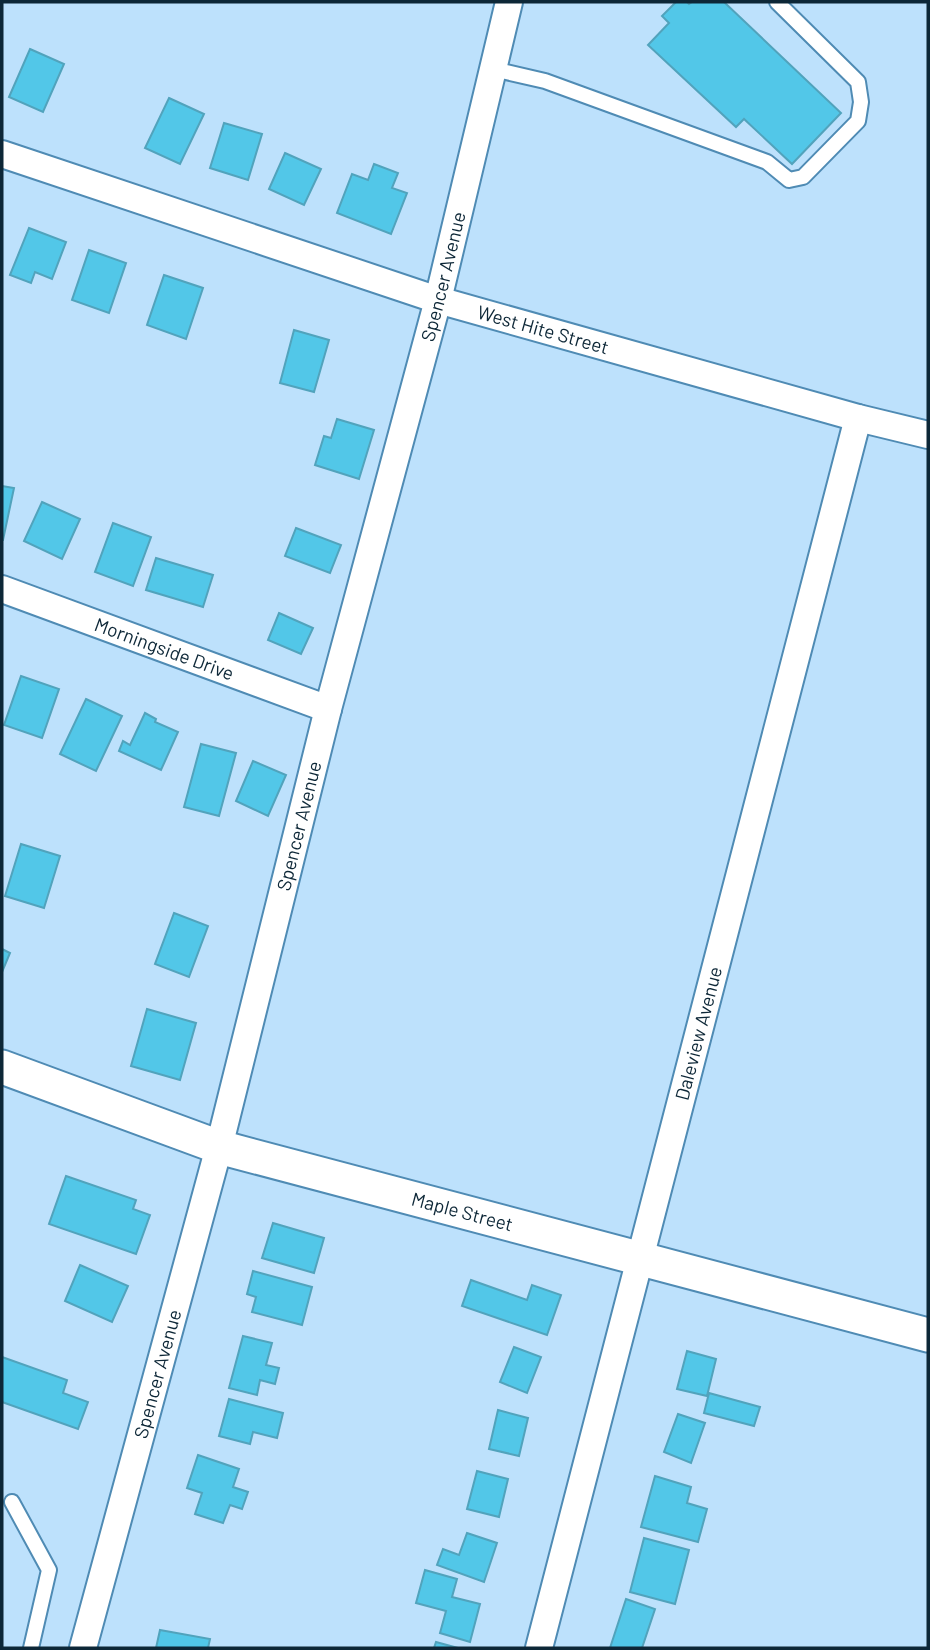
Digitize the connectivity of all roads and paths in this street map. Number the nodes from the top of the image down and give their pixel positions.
1 (509, 2) edge
2 (778, 2) edge
3 (493, 69) junction
4 (2, 154) edge
5 (438, 300) junction
6 (858, 418) junction
7 (928, 435) edge
8 (2, 589) edge
9 (328, 709) junction
10 (2, 1067) edge
11 (219, 1147) junction
12 (640, 1260) junction
13 (928, 1335) edge
14 (12, 1502) dead end
15 (31, 1648) edge
16 (83, 1648) edge
17 (539, 1648) edge

1 - 3 street, Spencer Avenue
2 - 3 lane
3 - 5 street, Spencer Avenue
4 - 5 street, West Hite Street
5 - 6 street, West Hite Street
5 - 9 street, Spencer Avenue
6 - 7 street, West Hite Street
6 - 12 street, Daleview Avenue
8 - 9 street, Morningside Drive
9 - 11 street, Spencer Avenue
10 - 11 street, Maple Street
11 - 12 street, Maple Street
11 - 16 street, Spencer Avenue
12 - 13 street, Maple Street
12 - 17 street, Daleview Avenue
14 - 15 lane

